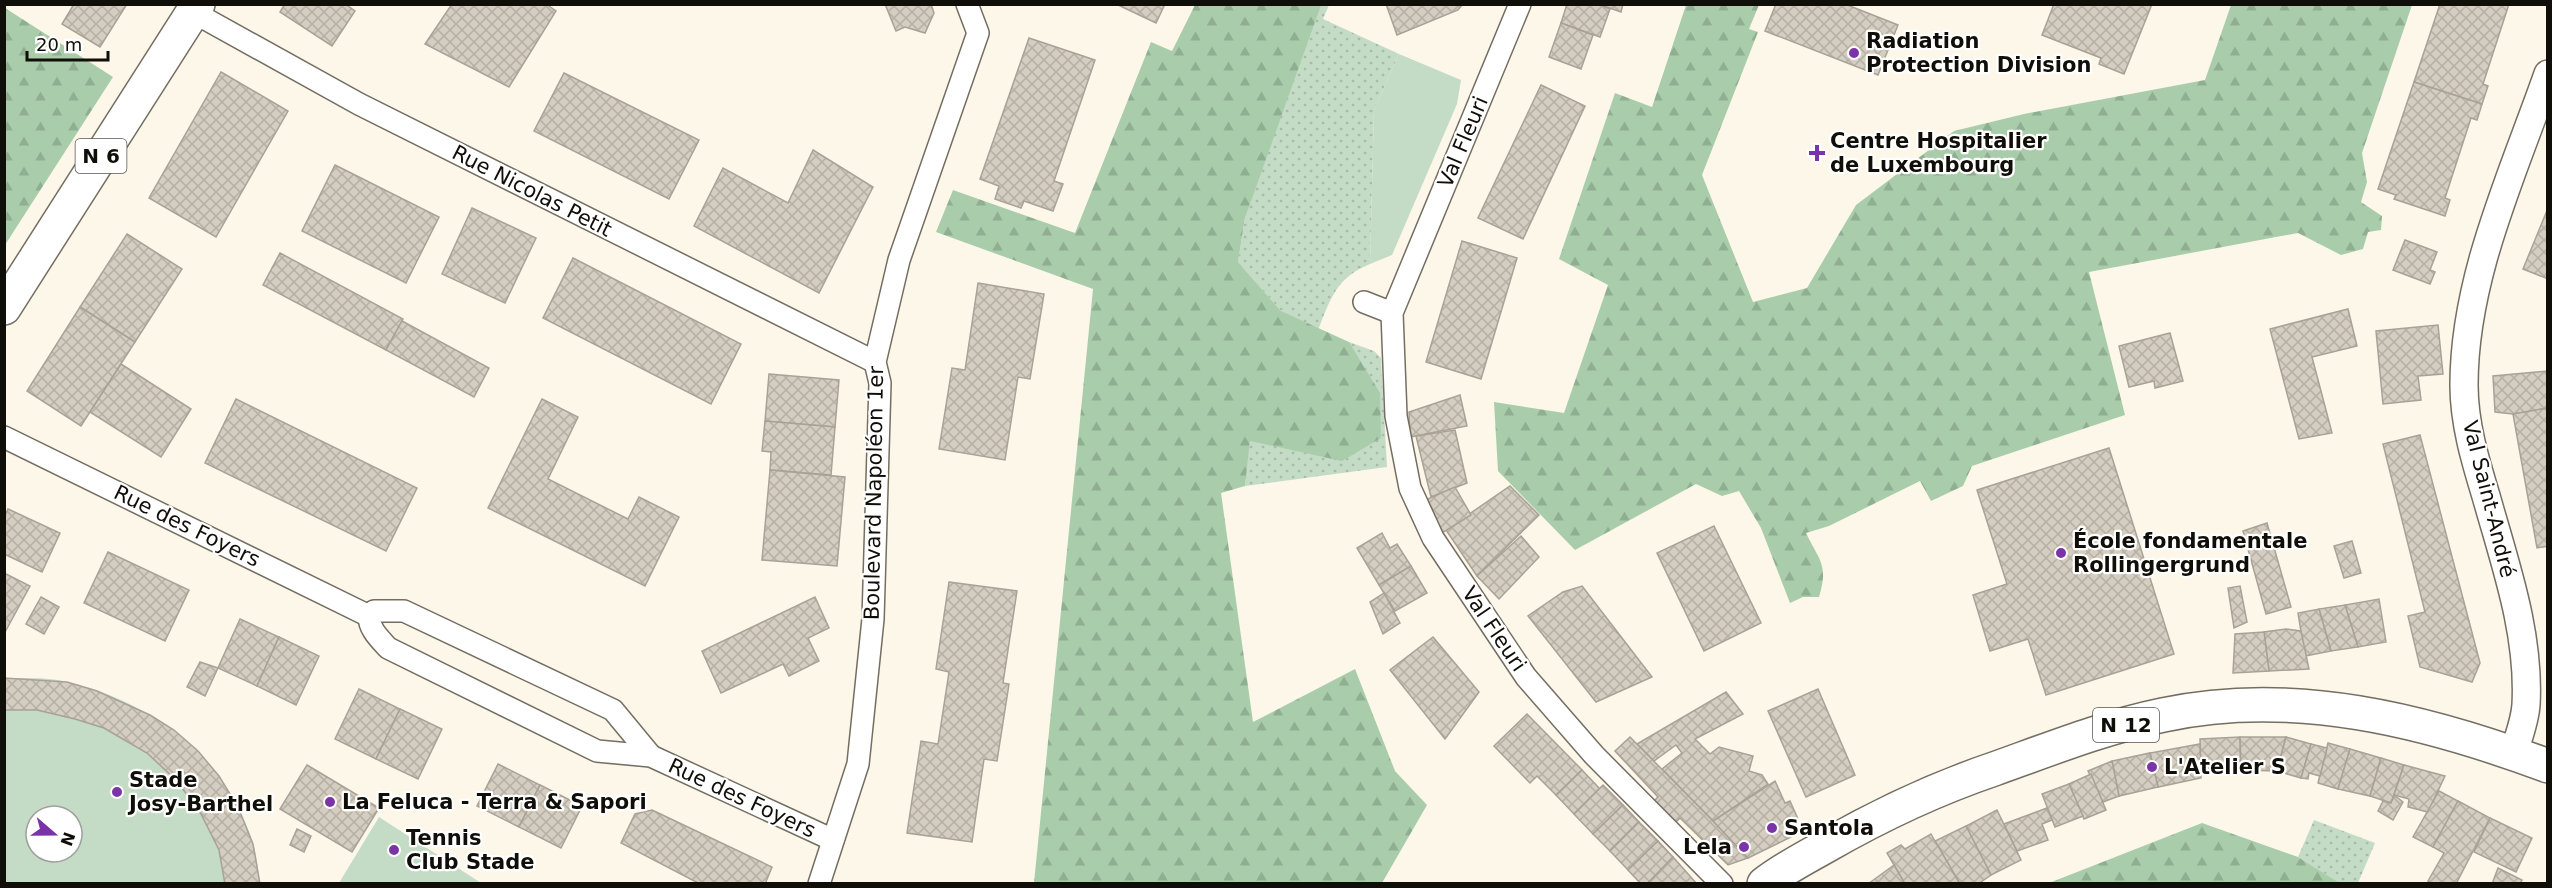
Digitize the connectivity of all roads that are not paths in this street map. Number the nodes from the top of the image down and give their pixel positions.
1 (968, 4) edge
2 (1520, 4) edge
3 (196, 8) edge
4 (2547, 74) edge
5 (1364, 302) dead end
6 (4, 308) edge
7 (1392, 312) junction
8 (875, 362) junction
9 (4, 437) edge
10 (369, 615) junction
11 (2514, 753) junction
12 (651, 756) junction
13 (2547, 766) edge
14 (833, 840) junction
15 (1768, 882) edge
16 (819, 884) edge
17 (1722, 884) edge

1 - 8 street, Boulevard Napoléon 1er
2 - 7 street, Val Fleuri
3 - 6 main road, N 6
3 - 8 street, Rue Nicolas Petit
4 - 11 street, Val Saint-André
5 - 7 street
7 - 17 street, Val Fleuri
8 - 14 street, Boulevard Napoléon 1er
9 - 10 street, Rue des Foyers
10 - 12 street, Rue des Foyers
10 - 12 street, Rue des Foyers
11 - 13 main road, N 12
11 - 15 main road, N 12
12 - 14 street, Rue des Foyers
14 - 16 street, Boulevard Napoléon 1er

